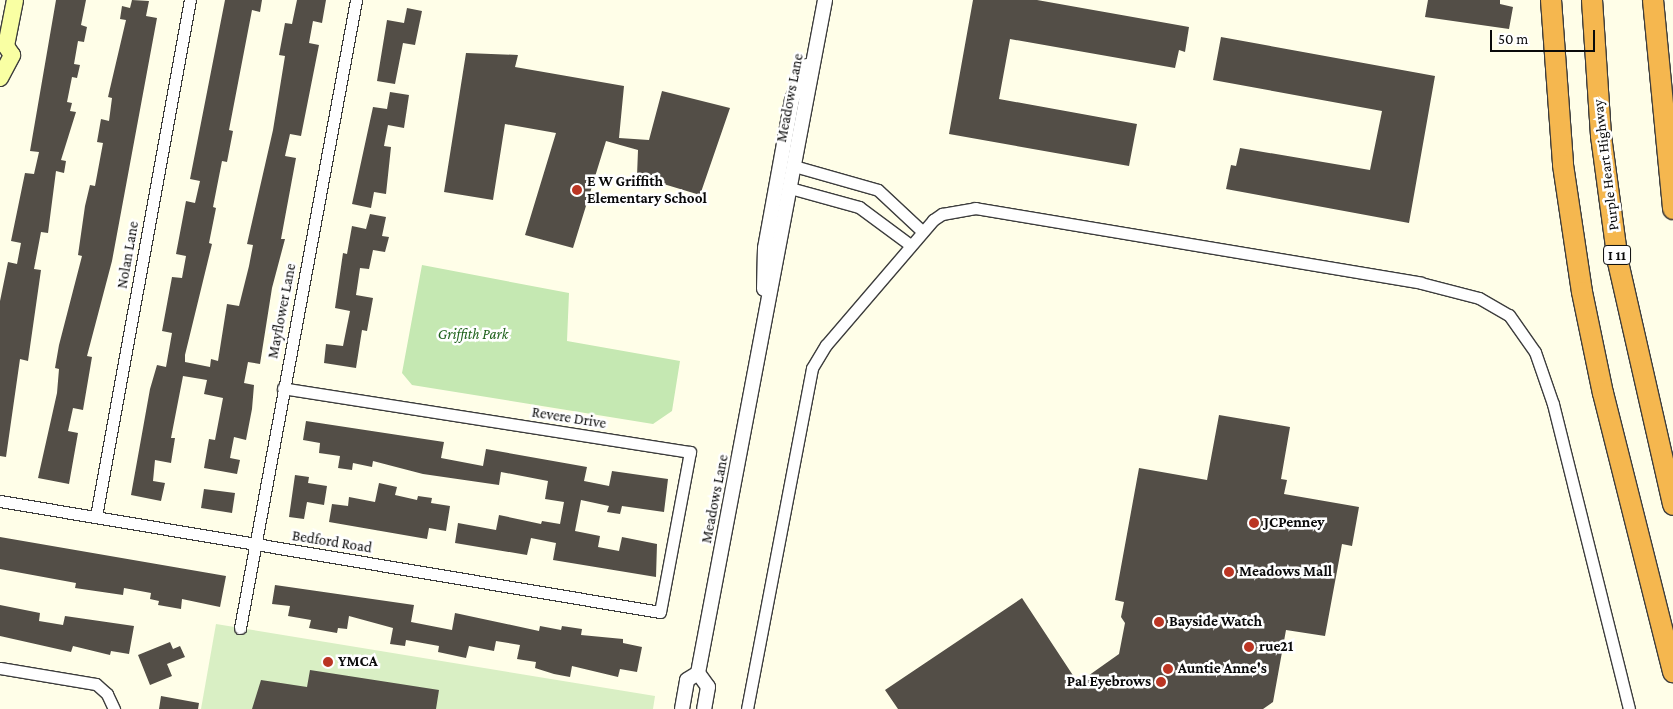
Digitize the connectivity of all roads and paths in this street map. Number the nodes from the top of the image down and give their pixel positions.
1 (14, 0) edge
2 (190, 0) edge
3 (356, 0) edge
4 (825, 0) edge
5 (1551, 0) edge
6 (1592, 0) edge
7 (1653, 0) edge
8 (3, 48) edge
9 (816, 48) junction
10 (0, 73) edge
11 (794, 166) junction
12 (790, 188) junction
13 (1673, 209) edge
14 (922, 231) junction
15 (909, 244) junction
16 (763, 332) junction
17 (283, 388) junction
18 (0, 501) edge
19 (1673, 505) edge
20 (96, 516) junction
21 (255, 545) junction
22 (660, 612) joint
23 (240, 628) dead end
24 (0, 668) edge
25 (1673, 672) edge
26 (698, 673) junction
27 (114, 709) edge
28 (682, 709) edge
29 (704, 709) edge
30 (748, 709) edge
31 (1629, 709) edge

1 - 8 main road
2 - 20 street, Nolan Lane
3 - 17 street, Mayflower Lane
4 - 9 street, Meadows Lane
5 - 25 highway
6 - 19 highway, Purple Heart Highway / I 11
7 - 13 highway
8 - 10 main road
9 - 11 street, Meadows Lane
9 - 16 street, Meadows Lane
11 - 12 street, Meadows Lane
11 - 14 street
12 - 15 street
12 - 16 street, Meadows Lane
14 - 15 street
14 - 31 street
15 - 30 street
16 - 26 street, Meadows Lane
17 - 21 street, Mayflower Lane
17 - 22 street, Revere Drive
18 - 20 street, Bedford Road
20 - 21 street, Bedford Road
21 - 22 street, Bedford Road
21 - 23 street, Mayflower Lane
24 - 27 street
26 - 28 street, Meadows Lane
26 - 29 street

